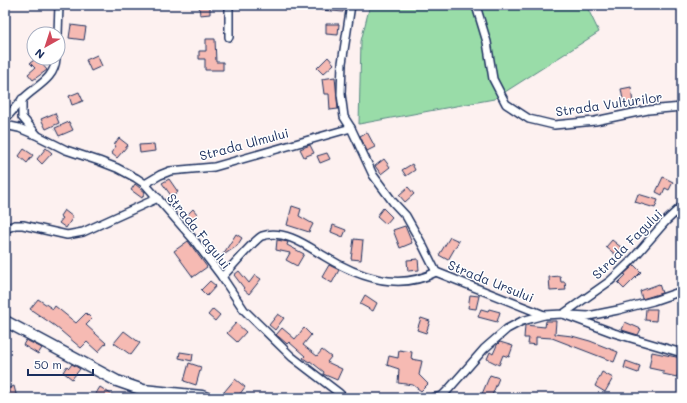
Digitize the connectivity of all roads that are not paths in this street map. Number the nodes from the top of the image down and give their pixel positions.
1 (59, 5) edge
2 (229, 5) edge
3 (351, 5) edge
4 (474, 5) edge
5 (58, 26) edge
6 (229, 37) dead end
7 (56, 66) edge
8 (22, 99) junction
9 (682, 107) edge
10 (5, 119) edge
11 (5, 125) edge
12 (351, 128) junction
13 (38, 136) junction
14 (145, 184) junction
15 (158, 198) junction
16 (682, 206) edge
17 (5, 230) edge
18 (436, 272) junction
19 (222, 277) junction
20 (682, 291) edge
21 (562, 314) junction
22 (544, 315) junction
23 (5, 321) edge
24 (682, 353) edge
25 (208, 398) edge
26 (344, 398) edge
27 (433, 398) edge

1 - 5 street
2 - 6 street
3 - 12 street, Strada Ursului
4 - 9 street, Strada Vulturilor
7 - 8 street
8 - 10 street
8 - 13 street
11 - 13 street, Strada Fagului
12 - 14 street, Strada Ulmului
12 - 18 street, Strada Ursului
13 - 14 street, Strada Fagului
14 - 15 street, Strada Fagului
15 - 17 street
15 - 19 street, Strada Fagului
16 - 21 street, Strada Fagului
18 - 19 street
18 - 22 street, Strada Ursului
19 - 26 street, Strada Fagului
20 - 21 street
21 - 22 street
21 - 24 street
22 - 27 street
23 - 25 main road

